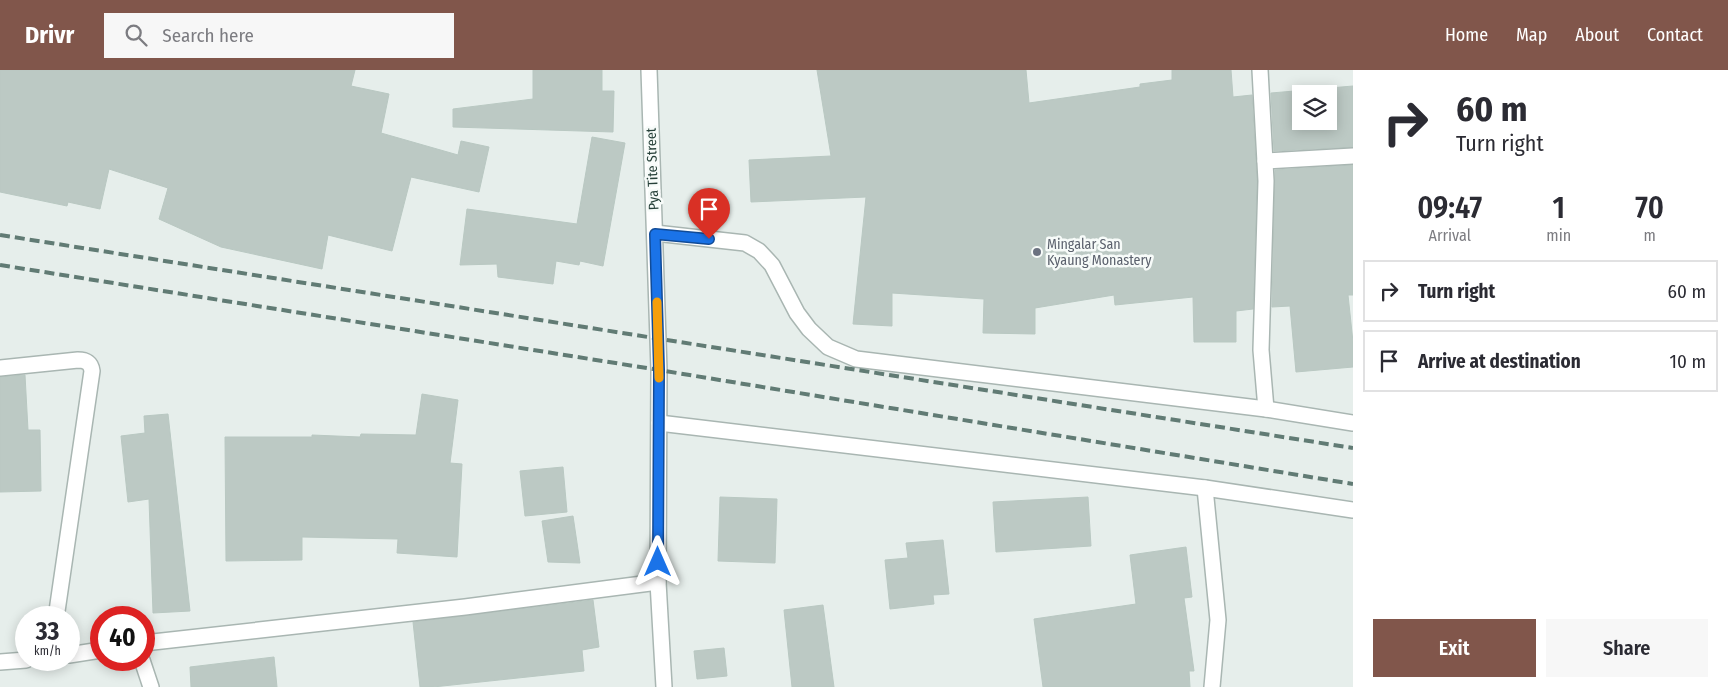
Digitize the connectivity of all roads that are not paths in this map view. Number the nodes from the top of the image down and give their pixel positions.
1 (649, 70) edge
2 (1260, 70) edge
3 (1353, 156) edge
4 (1265, 161) junction
5 (655, 234) junction
6 (0, 368) edge
7 (1266, 409) junction
8 (659, 423) junction
9 (1353, 423) edge
10 (1205, 488) junction
11 (1353, 510) edge
12 (658, 582) junction
13 (58, 606) edge
14 (155, 642) edge
15 (15, 661) edge
16 (0, 662) edge
17 (146, 671) edge
18 (151, 687) edge
19 (664, 687) edge
20 (1212, 687) edge

1 - 5 street, Pya Tite Street
2 - 4 street
3 - 4 street
4 - 7 street
5 - 7 street
5 - 8 street, Pya Tite Street
6 - 13 street
7 - 9 street
8 - 10 street
8 - 12 street, Pya Tite Street
10 - 11 street
10 - 20 street
12 - 14 street
12 - 19 street, Pya Tite Street
15 - 16 street
17 - 18 street

